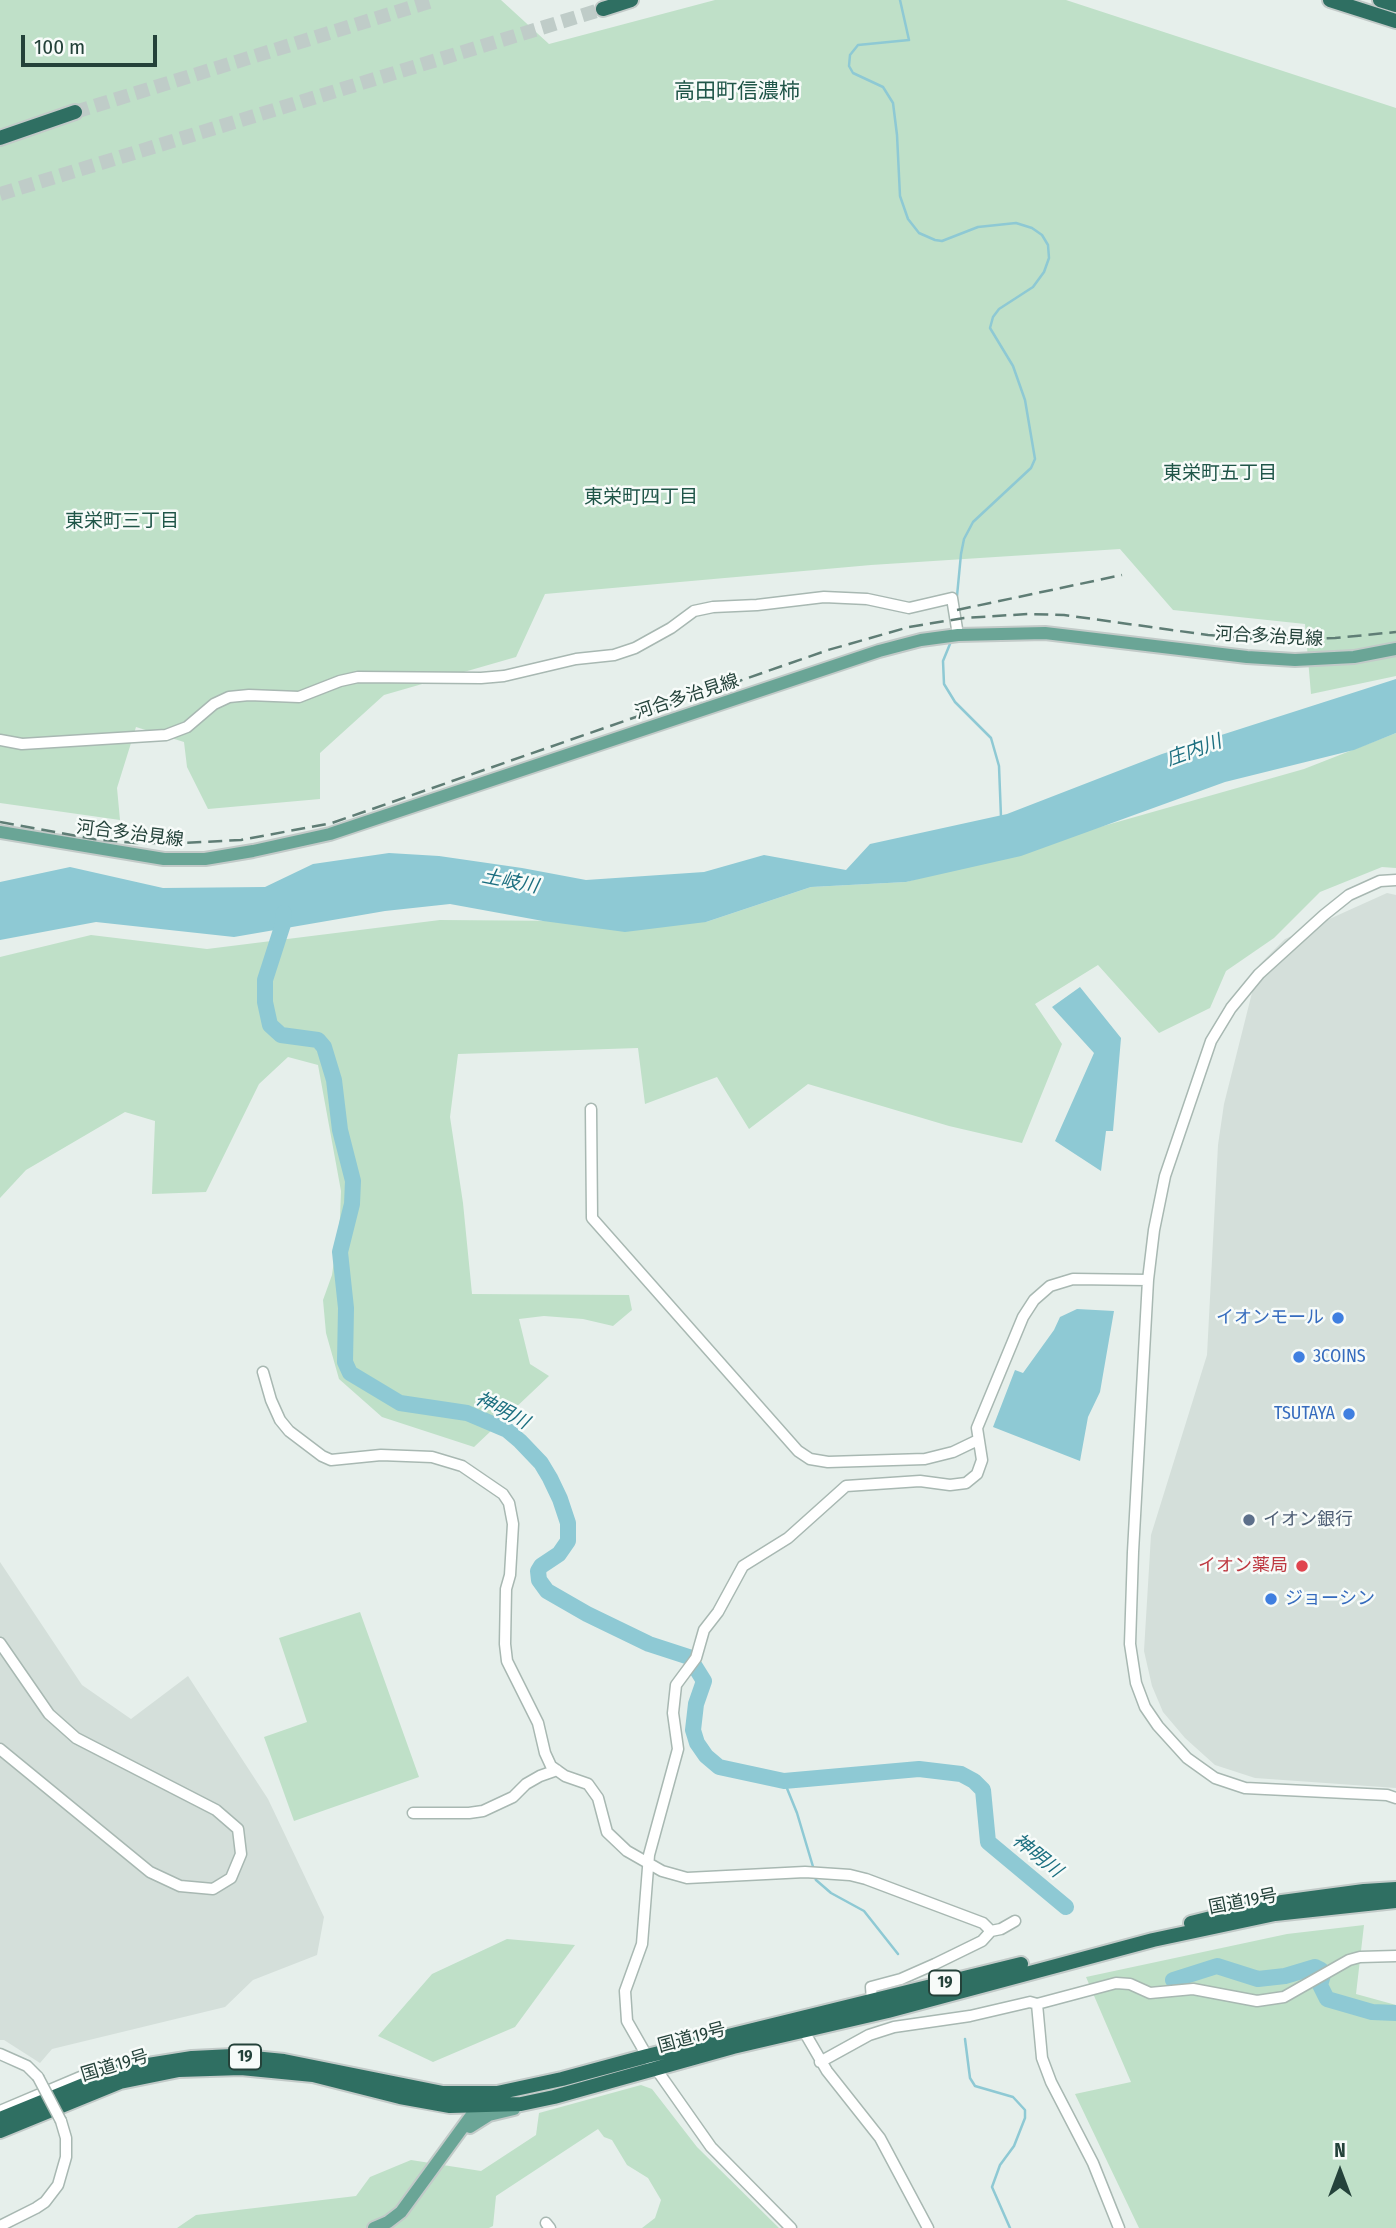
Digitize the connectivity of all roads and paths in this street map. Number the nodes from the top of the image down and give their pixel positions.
1 (631, 0) edge
2 (1330, 0) edge
3 (1380, 0) edge
4 (1396, 5) edge
5 (603, 9) tunnel mouth
6 (1396, 21) edge
7 (75, 112) tunnel mouth
8 (0, 138) edge
9 (958, 635) junction
10 (1396, 649) edge
11 (0, 740) edge
12 (0, 832) edge
13 (1396, 880) edge
14 (591, 1109) dead end
15 (1148, 1280) junction
16 (263, 1372) dead end
17 (978, 1440) junction
18 (0, 1643) edge
19 (0, 1749) edge
20 (557, 1770) junction
21 (1396, 1798) edge
22 (414, 1813) dead end
23 (648, 1864) junction
24 (1395, 1896) edge
25 (1015, 1921) dead end
26 (990, 1931) junction
27 (1396, 1956) edge
28 (872, 2001) junction
29 (1037, 2004) junction
30 (801, 2024) junction
31 (0, 2056) edge
32 (651, 2062) junction
33 (820, 2062) junction
34 (97, 2078) junction
35 (497, 2093) junction
36 (554, 2097) junction
37 (450, 2106) junction
38 (483, 2106) junction
39 (0, 2111) edge
40 (58, 2122) junction
41 (1, 2128) edge
42 (461, 2130) junction
43 (0, 2220) edge
44 (0, 2226) edge
45 (374, 2228) edge
46 (791, 2228) edge
47 (928, 2228) edge
48 (1119, 2228) edge

1 - 5 highway
2 - 6 highway
3 - 4 highway
7 - 8 highway
9 - 10 main road, 河合多治見線
9 - 11 street
9 - 12 main road, 河合多治見線
13 - 15 street
14 - 17 street
15 - 17 street
15 - 21 street
16 - 20 street
17 - 23 street
18 - 19 street
20 - 22 street
20 - 23 street
23 - 26 street
23 - 32 street
24 - 28 highway, 国道19号 / 19
24 - 30 highway, 国道19号 / 19
25 - 26 street
26 - 28 street
27 - 29 street
28 - 30 highway, 国道19号 / 19
29 - 33 street
29 - 48 street
30 - 32 highway, 国道19号 / 19
30 - 33 street
31 - 40 street
32 - 35 highway, 国道19号 / 19
32 - 36 highway, 国道19号 / 19
32 - 46 street
33 - 47 street
34 - 35 highway, 国道19号 / 19
34 - 39 street
34 - 41 highway, 国道19号 / 19
35 - 38 main road
36 - 38 highway, 国道19号 / 19
36 - 42 main road
37 - 38 highway, 国道19号 / 19
37 - 41 highway, 国道19号 / 19
37 - 42 main road
38 - 42 main road
40 - 43 street
40 - 44 street
42 - 45 main road

